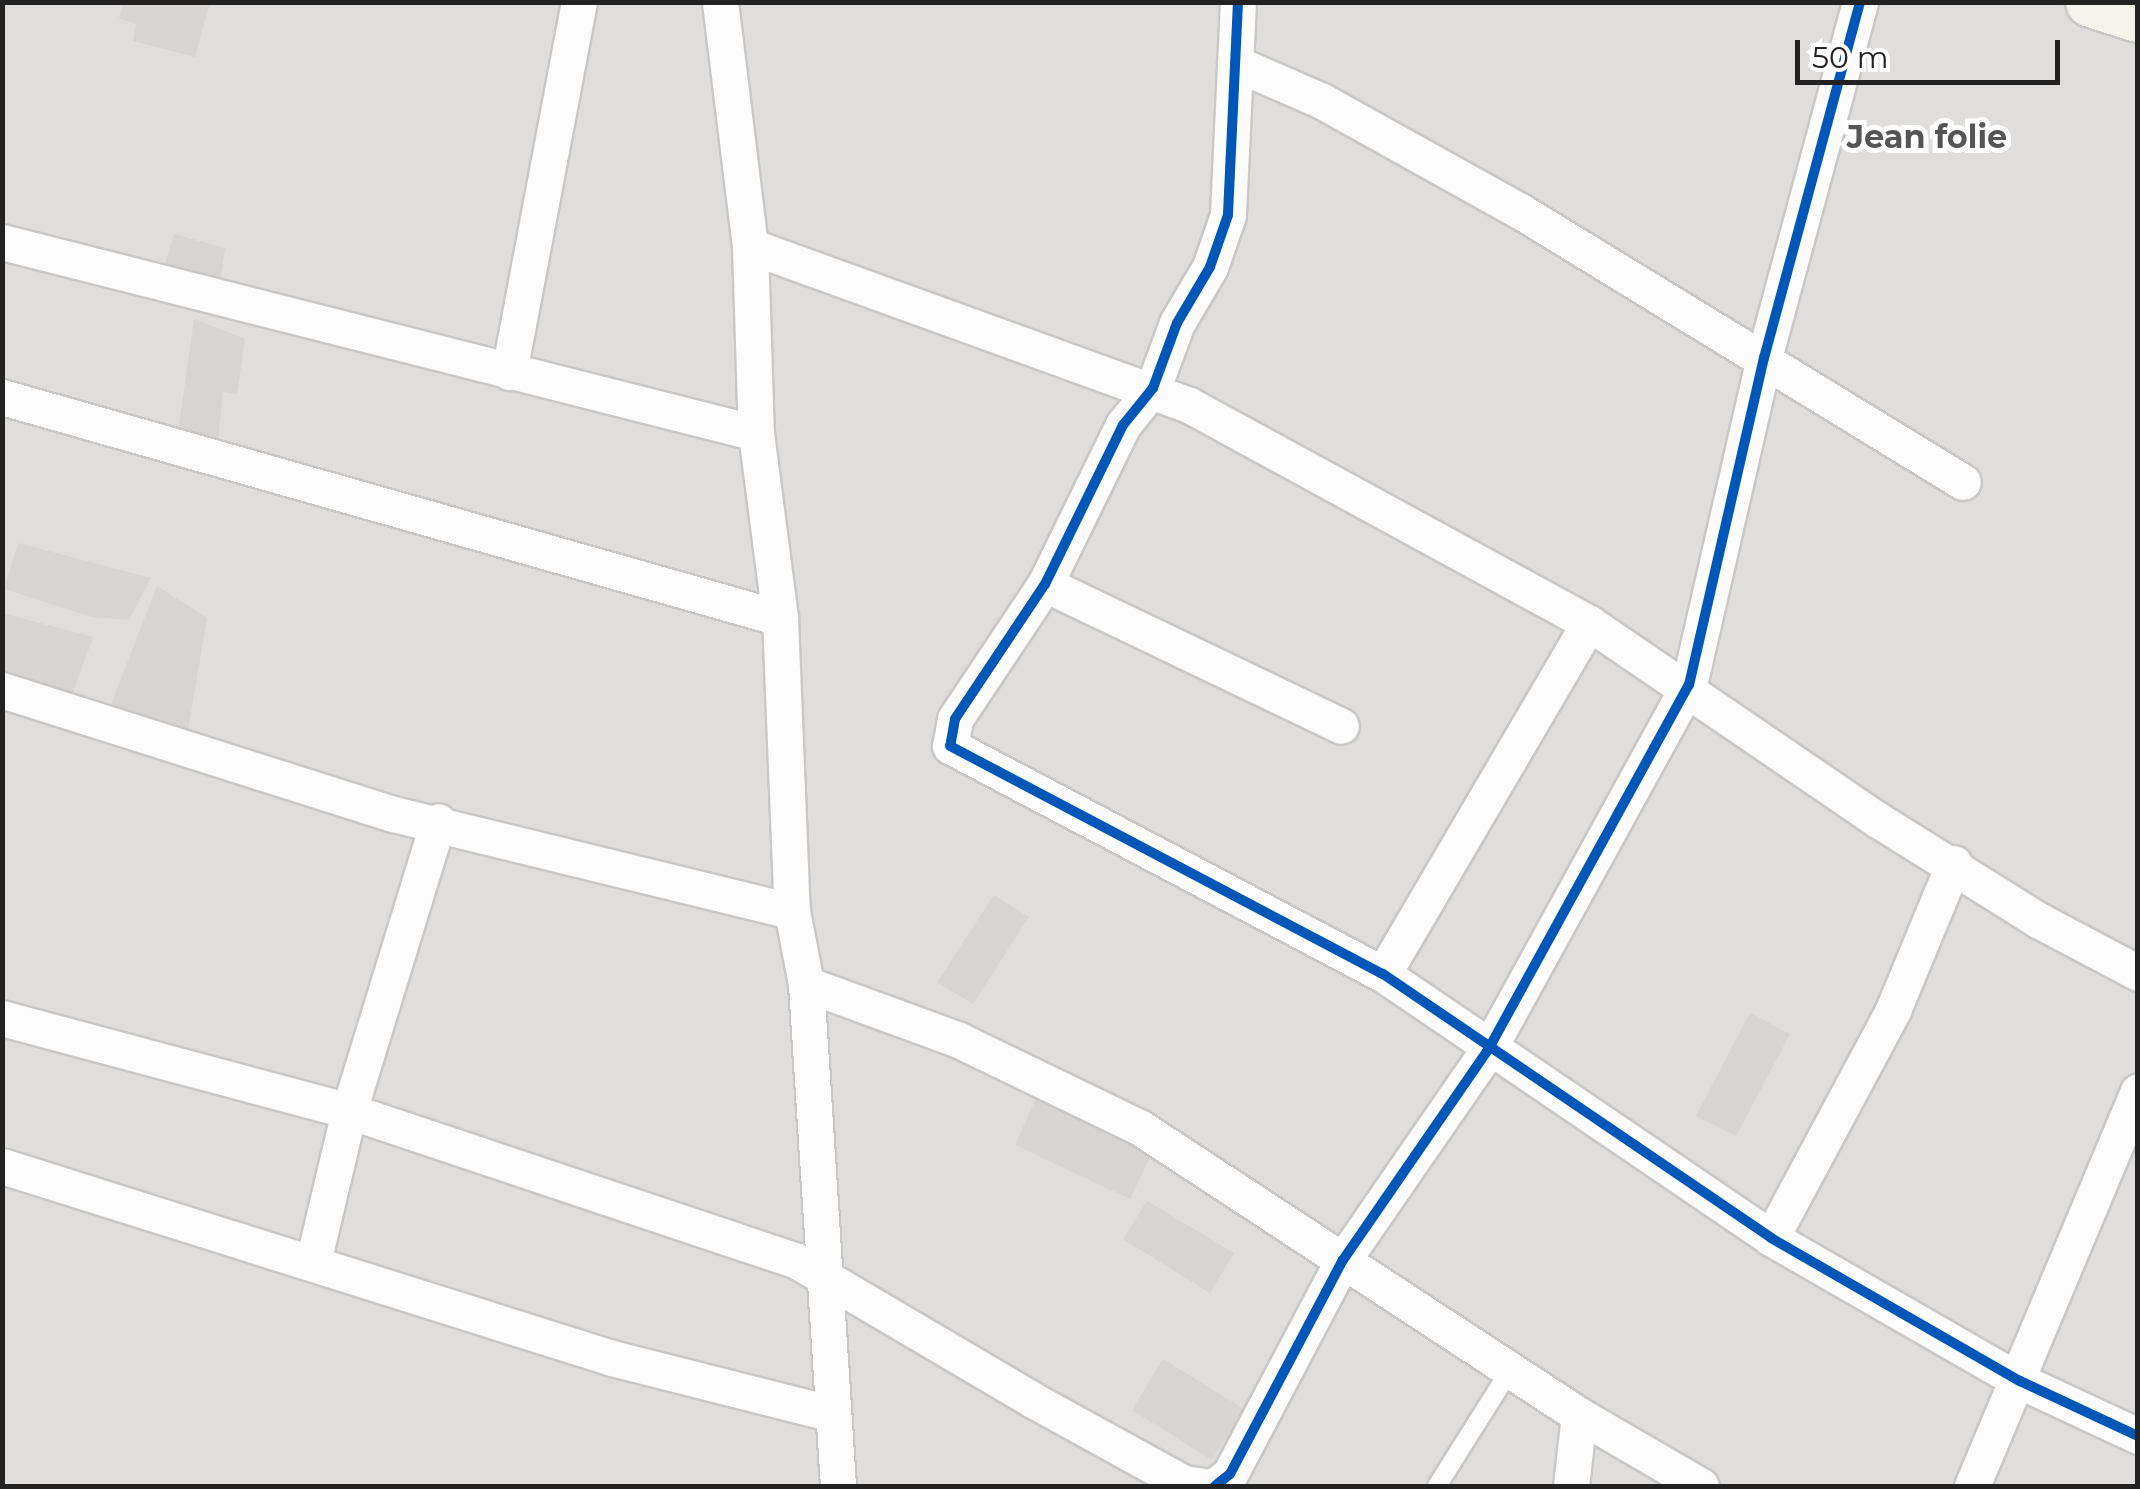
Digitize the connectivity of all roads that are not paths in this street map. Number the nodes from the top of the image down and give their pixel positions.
1 (579, 2) edge
2 (720, 2) edge
3 (1238, 2) edge
4 (1860, 2) edge
5 (2090, 2) edge
6 (2138, 17) edge
7 (1234, 63) junction
8 (2, 242) edge
9 (750, 246) junction
10 (1764, 358) junction
11 (508, 372) junction
12 (1153, 388) junction
13 (2, 397) edge
14 (756, 433) junction
15 (1963, 482) dead end
16 (1044, 584) junction
17 (780, 618) junction
18 (1590, 623) junction
19 (1689, 685) junction
20 (2, 690) edge
21 (1342, 726) dead end
22 (438, 821) junction
23 (1954, 863) junction
24 (792, 911) junction
25 (2138, 972) edge
26 (1384, 974) junction
27 (806, 984) junction
28 (2, 1018) edge
29 (1488, 1050) junction
30 (2138, 1092) edge
31 (349, 1111) junction
32 (2, 1166) edge
33 (1771, 1238) junction
34 (1343, 1260) junction
35 (313, 1262) junction
36 (826, 1275) junction
37 (1510, 1370) junction
38 (2020, 1381) junction
39 (829, 1413) junction
40 (1579, 1415) junction
41 (2138, 1436) edge
42 (838, 1486) edge
43 (1204, 1486) edge
44 (1215, 1486) edge
45 (1437, 1486) edge
46 (1571, 1486) edge
47 (1701, 1486) edge
48 (1972, 1486) edge

1 - 11 street
2 - 9 street
3 - 7 street
4 - 10 street
5 - 6 street
7 - 10 street
7 - 12 street
8 - 11 street
9 - 12 street
9 - 14 street
10 - 15 street
10 - 19 street
11 - 14 street
12 - 16 street
12 - 18 street
13 - 17 street
14 - 17 street
16 - 21 street
16 - 26 street
17 - 24 street
18 - 19 street
18 - 26 street
19 - 23 street
19 - 29 street
20 - 22 street
22 - 24 street
22 - 31 street
23 - 25 street
23 - 33 street
24 - 27 street
26 - 29 street
27 - 34 street
27 - 36 street
28 - 31 street
29 - 33 street
29 - 34 street
30 - 38 street
31 - 35 street
31 - 36 street
32 - 35 street
33 - 38 street
34 - 37 street
34 - 44 street
35 - 39 street
36 - 39 street
36 - 43 street
37 - 40 street
37 - 45 lane
38 - 41 street
38 - 48 street
39 - 42 street
40 - 46 street
40 - 47 street

